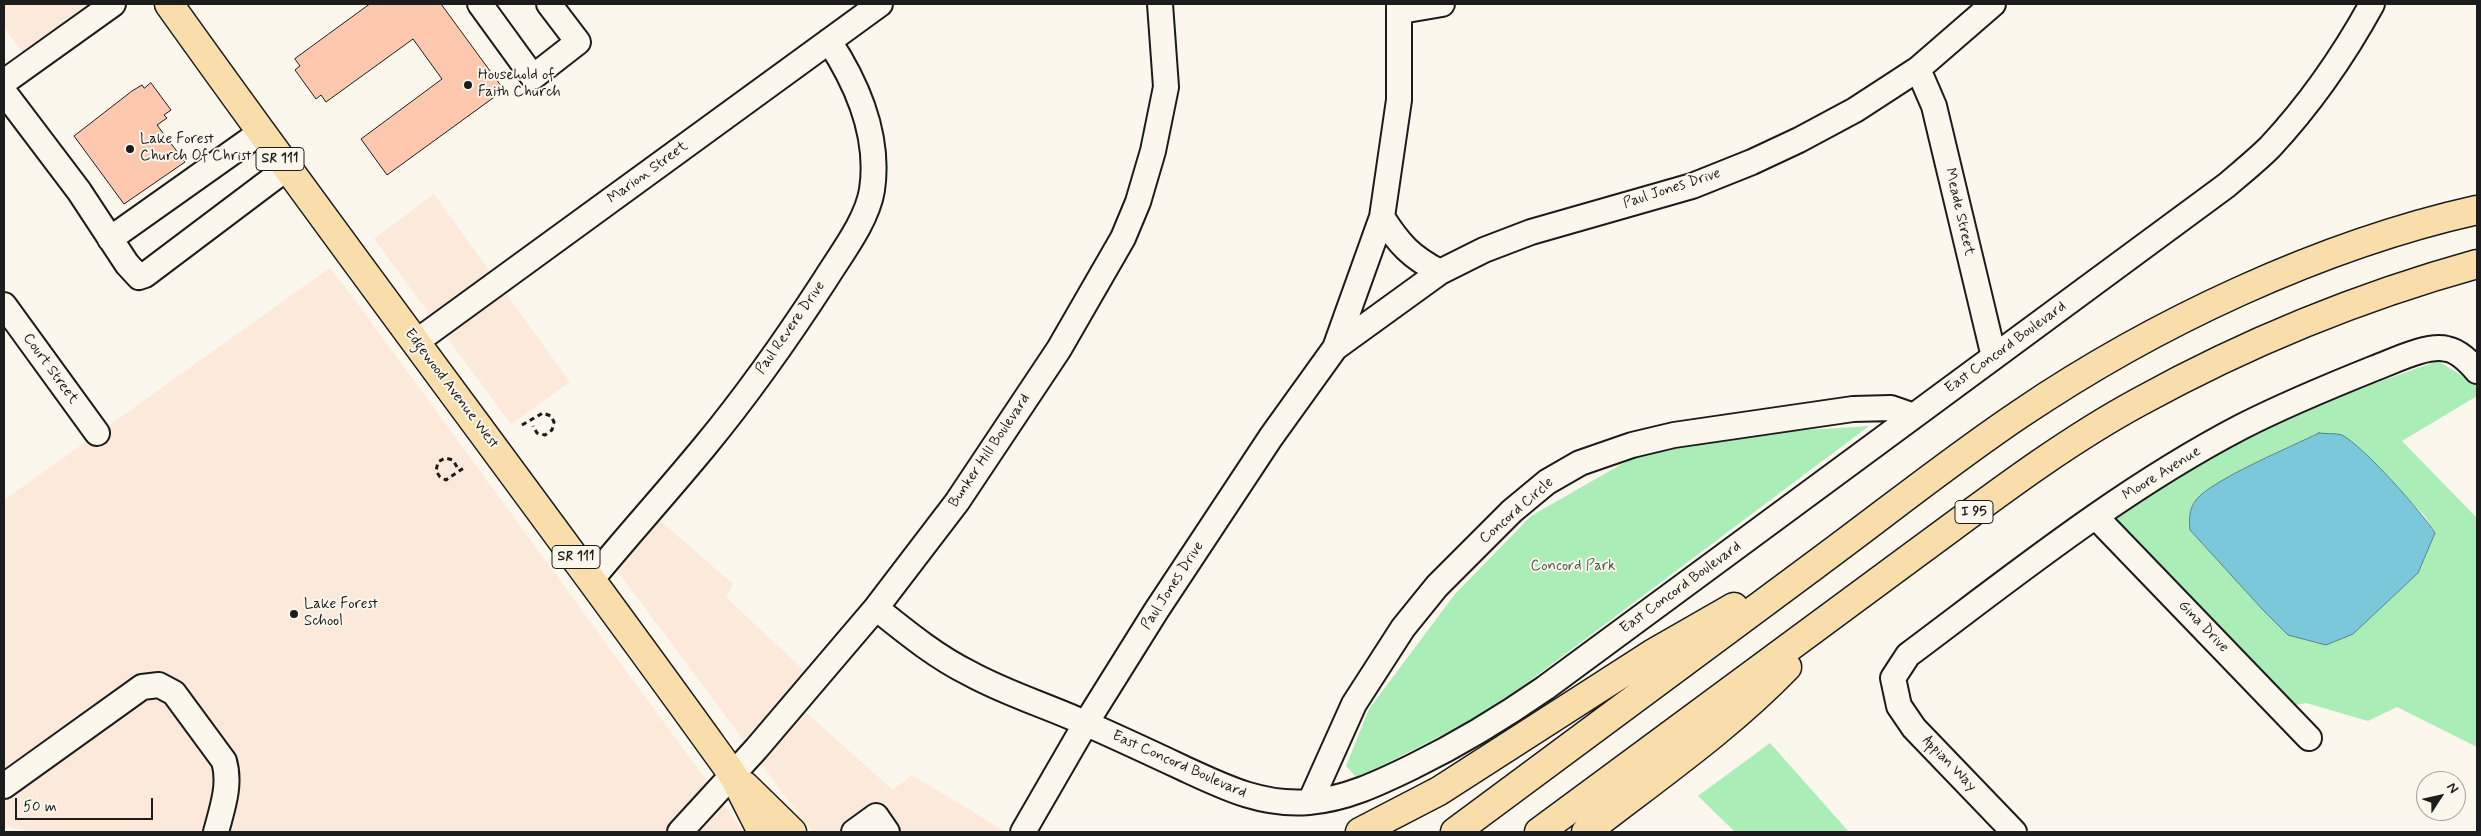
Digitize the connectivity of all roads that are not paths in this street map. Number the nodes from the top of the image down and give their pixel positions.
1 (113, 4) edge
2 (169, 4) edge
3 (480, 4) edge
4 (549, 4) edge
5 (880, 4) edge
6 (1160, 4) edge
7 (1442, 4) edge
8 (1993, 4) edge
9 (2372, 4) edge
10 (1400, 8) edge
11 (829, 41) junction
12 (1918, 69) junction
13 (4, 82) edge
14 (4, 92) edge
15 (261, 132) junction
16 (287, 168) junction
17 (2467, 212) edge
18 (1382, 218) junction
19 (110, 239) junction
20 (2465, 267) edge
21 (1440, 272) junction
22 (4, 305) edge
23 (416, 342) junction
24 (1336, 348) junction
25 (1994, 357) junction
26 (2477, 371) edge
27 (1914, 416) junction
28 (97, 433) dead end
29 (2096, 517) junction
30 (1817, 564) junction
31 (592, 578) junction
32 (1847, 604) junction
33 (876, 608) junction
34 (1894, 690) joint
35 (1086, 723) junction
36 (2309, 738) dead end
37 (733, 775) junction
38 (4, 786) edge
39 (1310, 802) junction
40 (682, 831) edge
41 (859, 831) edge
42 (216, 832) edge
43 (762, 832) edge
44 (792, 832) edge
45 (887, 832) edge
46 (1023, 832) edge
47 (1360, 832) edge
48 (1455, 832) edge
49 (1539, 832) edge
50 (1586, 832) edge
51 (2014, 832) edge

1 - 13 street
2 - 15 main road, Edgewood Avenue West / SR 111
3 - 4 street
5 - 11 street, Marion Street
6 - 33 street, Bunker Hill Boulevard
7 - 10 street
8 - 12 street, Paul Jones Drive
9 - 25 street, East Concord Boulevard
10 - 18 street, Paul Jones Drive
11 - 23 street, Marion Street
11 - 31 street, Paul Revere Drive
12 - 21 street, Paul Jones Drive
12 - 25 street, Meade Street
14 - 19 street
15 - 16 main road, Edgewood Avenue West / SR 111
15 - 19 street
16 - 19 street
16 - 23 main road, Edgewood Avenue West / SR 111
17 - 30 main road
18 - 21 street
18 - 24 street, Paul Jones Drive
20 - 32 main road, I 95
21 - 24 street, Paul Jones Drive
22 - 28 street, Court Street
23 - 31 main road, Edgewood Avenue West / SR 111
24 - 35 street, Paul Jones Drive
25 - 27 street, East Concord Boulevard
26 - 29 street, Moore Avenue
27 - 39 street, East Concord Boulevard
27 - 39 street, Concord Circle
29 - 34 street, Moore Avenue
29 - 36 street, Gina Drive
30 - 47 main road
30 - 48 main road
31 - 37 main road, Edgewood Avenue West / SR 111
32 - 49 main road, I 95
32 - 50 main road
33 - 35 street, East Concord Boulevard
33 - 37 street, Bunker Hill Boulevard
34 - 51 street, Appian Way
35 - 39 street, East Concord Boulevard
35 - 46 street, Paul Jones Drive
37 - 40 street, Bunker Hill Boulevard
37 - 43 main road, Edgewood Avenue West / SR 111
37 - 44 main road, Edgewood Avenue West / SR 111
38 - 42 street
41 - 45 street

